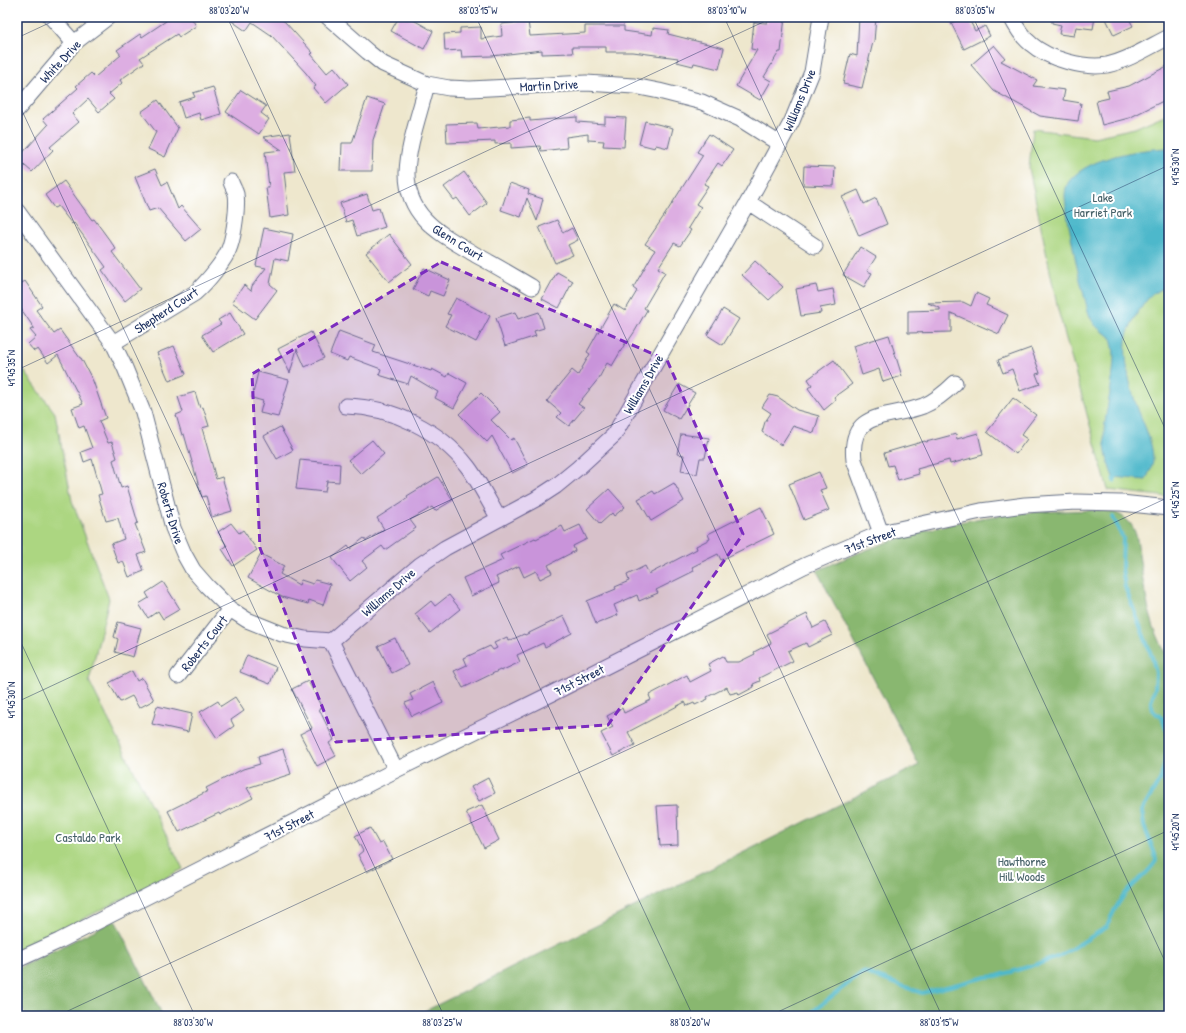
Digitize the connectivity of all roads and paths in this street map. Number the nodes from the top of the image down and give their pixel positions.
1 (51, 17) edge
2 (108, 17) edge
3 (328, 17) edge
4 (821, 17) edge
5 (1011, 17) edge
6 (1169, 37) edge
7 (74, 43) junction
8 (427, 84) junction
9 (17, 110) edge
10 (780, 144) junction
11 (231, 182) dead end
12 (748, 202) junction
13 (17, 211) edge
14 (815, 246) dead end
15 (532, 286) dead end
16 (113, 343) junction
17 (955, 384) dead end
18 (346, 406) dead end
19 (1169, 508) edge
20 (499, 519) junction
21 (881, 534) junction
22 (230, 609) junction
23 (331, 641) junction
24 (178, 676) dead end
25 (396, 770) junction
26 (17, 960) edge

1 - 7 street
2 - 7 street, White Drive
3 - 8 street, Martin Drive
4 - 10 street, Williams Drive
5 - 6 street
7 - 9 street, White Drive
8 - 10 street, Martin Drive
8 - 15 street, Glenn Court
10 - 12 street, Williams Drive
11 - 16 street, Shepherd Court
12 - 14 street
12 - 20 street, Williams Drive
13 - 16 street, Roberts Drive
16 - 22 street, Roberts Drive
17 - 21 street
18 - 20 street
19 - 21 street, 71st Street
20 - 23 street, Williams Drive
21 - 25 street, 71st Street
22 - 23 street, Roberts Drive
22 - 24 street, Roberts Court
23 - 25 street
25 - 26 street, 71st Street

